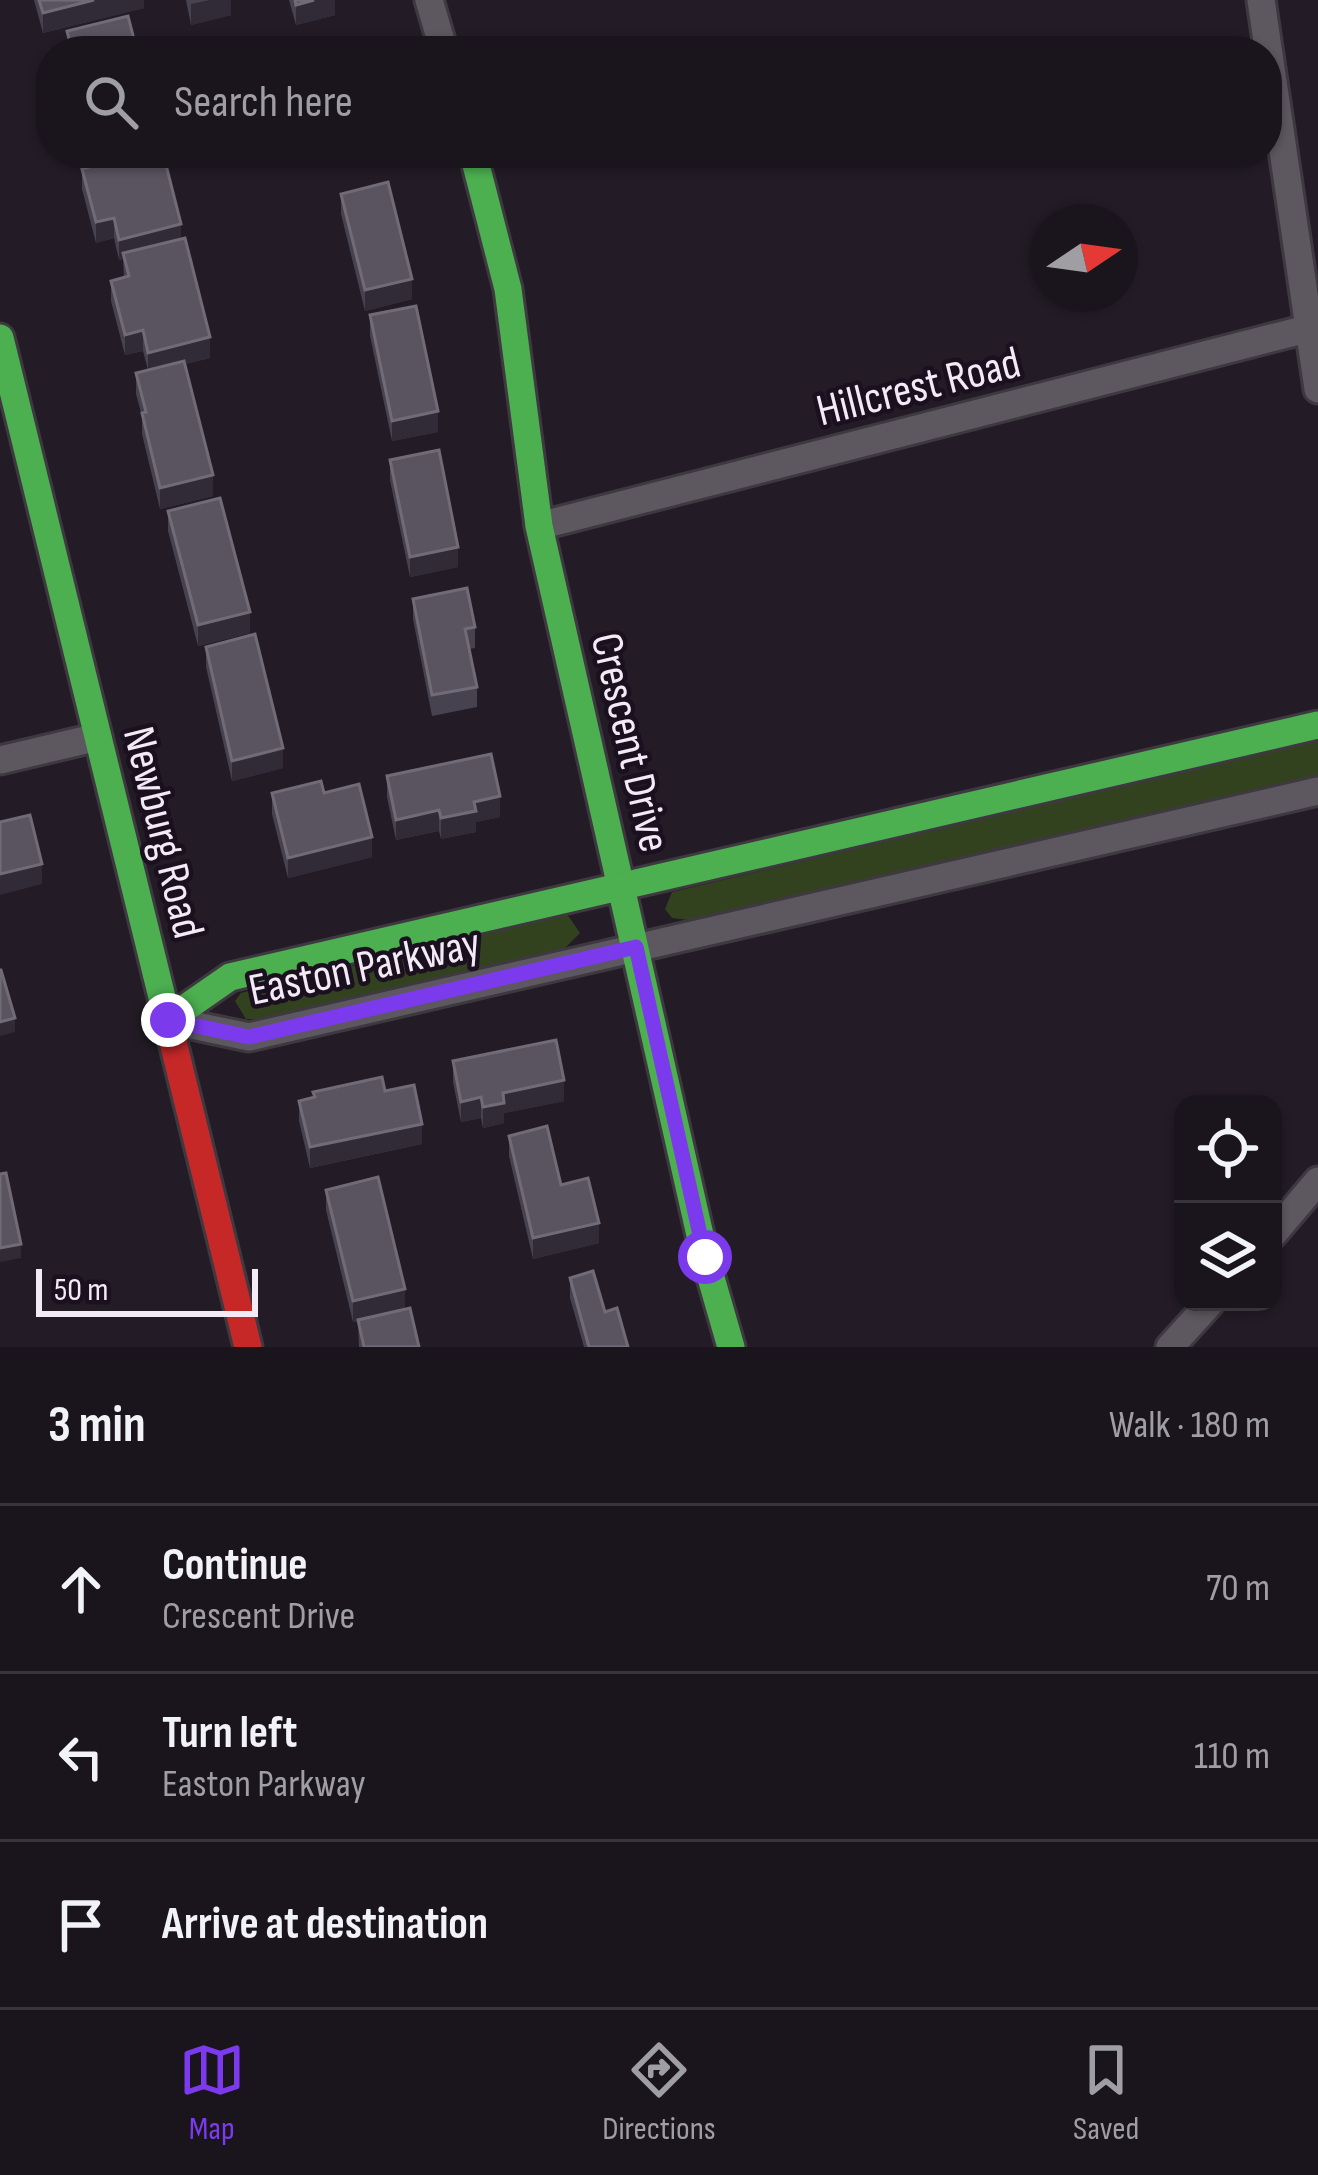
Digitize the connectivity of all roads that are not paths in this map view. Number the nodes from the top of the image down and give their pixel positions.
1 (429, 0) edge
2 (1261, 0) edge
3 (440, 36) edge
4 (1267, 36) edge
5 (1282, 132) edge
6 (477, 168) edge
7 (1313, 327) edge
8 (0, 338) edge
9 (1318, 389) edge
10 (539, 526) junction
11 (1318, 724) edge
12 (98, 736) junction
13 (0, 760) edge
14 (1318, 791) edge
15 (623, 887) junction
16 (636, 947) junction
17 (168, 1020) junction
18 (1318, 1181) edge
19 (1282, 1223) edge
20 (1203, 1311) edge
21 (248, 1347) edge
22 (731, 1347) edge
23 (1170, 1347) edge

1 - 3 street
2 - 4 street
5 - 7 street
6 - 10 street, Crescent Drive
7 - 9 street
7 - 10 street, Hillcrest Road
8 - 12 street, Newburg Road
10 - 15 street, Crescent Drive
11 - 15 street, Easton Parkway
12 - 13 street
12 - 17 street, Newburg Road
14 - 16 street, Easton Parkway
15 - 16 street, Crescent Drive
15 - 17 street, Easton Parkway
16 - 17 street, Easton Parkway
16 - 22 street, Crescent Drive
17 - 21 street, Newburg Road
18 - 19 street
20 - 23 street

